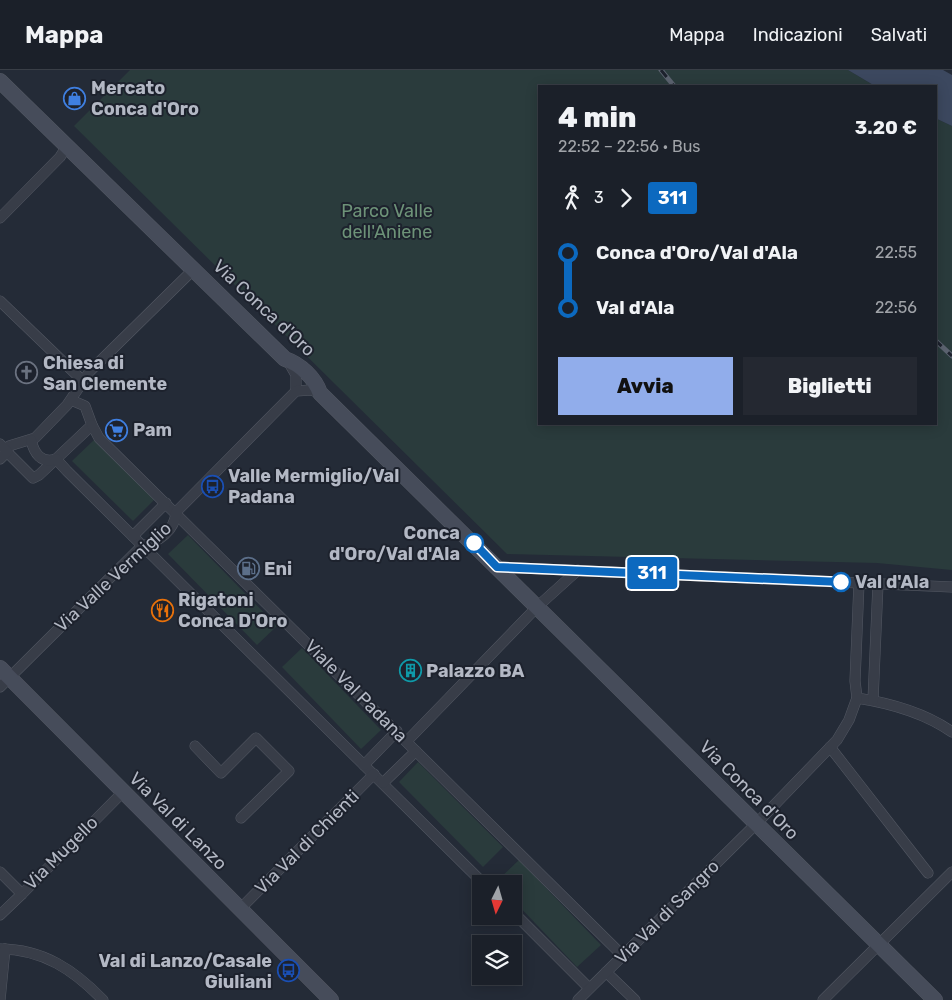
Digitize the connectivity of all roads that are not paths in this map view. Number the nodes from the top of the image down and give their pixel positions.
1 (0, 81) edge
2 (67, 146) junction
3 (0, 218) edge
4 (194, 269) junction
5 (0, 301) edge
6 (286, 358) junction
7 (82, 380) junction
8 (296, 390) junction
9 (320, 393) junction
10 (70, 400) junction
11 (92, 425) junction
12 (31, 440) junction
13 (2, 452) edge
14 (56, 459) junction
15 (166, 503) junction
16 (176, 512) junction
17 (133, 536) junction
18 (142, 546) junction
19 (497, 567) junction
20 (578, 570) junction
21 (859, 583) junction
22 (878, 584) junction
23 (952, 587) edge
24 (538, 607) junction
25 (3, 677) edge
26 (857, 698) junction
27 (873, 700) junction
28 (397, 732) junction
29 (952, 732) edge
30 (407, 741) junction
31 (195, 746) dead end
32 (830, 747) junction
33 (416, 751) junction
34 (364, 764) junction
35 (374, 774) junction
36 (383, 783) junction
37 (123, 792) junction
38 (241, 818) dead end
39 (756, 824) junction
40 (0, 872) edge
41 (952, 872) edge
42 (928, 873) dead end
43 (475, 875) edge
44 (22, 894) junction
45 (239, 910) junction
46 (0, 915) edge
47 (522, 921) edge
48 (878, 944) junction
49 (2, 949) edge
50 (623, 956) junction
51 (606, 972) junction
52 (589, 988) junction
53 (0, 1000) edge
54 (103, 1000) edge
55 (331, 1000) edge
56 (578, 1000) edge
57 (635, 1000) edge
58 (823, 1000) edge
59 (935, 1000) edge

1 - 2 street, Via Conca d'Oro
2 - 3 street
2 - 4 street, Via Conca d'Oro
4 - 6 street, Via Conca d'Oro
4 - 7 street
5 - 7 street
6 - 8 street
6 - 9 street, Via Conca d'Oro
7 - 10 street
8 - 9 street
8 - 16 street, Via Valle Vermiglio
9 - 19 street, Via Conca d'Oro
10 - 11 street, Viale Val Padana
10 - 12 street
11 - 14 street
11 - 15 street, Viale Val Padana
12 - 13 street
12 - 14 street
13 - 14 street
14 - 17 street
15 - 16 street, Viale Val Padana
15 - 17 street, Via Valle Vermiglio
16 - 18 street, Via Valle Vermiglio
16 - 28 street, Viale Val Padana
17 - 18 street
18 - 25 street, Via Valle Vermiglio
18 - 34 street
19 - 20 street
19 - 24 street, Via Conca d'Oro
20 - 21 street
20 - 24 street
21 - 22 street
21 - 26 street
22 - 23 street
22 - 27 street
24 - 30 street
24 - 39 street, Via Conca d'Oro
25 - 37 street, Via Val di Lanzo
26 - 27 street
26 - 32 street, Via Val di Sangro
27 - 29 street
28 - 30 street, Viale Val Padana
28 - 34 street
30 - 33 street, Viale Val Padana
31 - 38 street
32 - 39 street, Via Val di Sangro
32 - 42 street
33 - 36 street
33 - 50 street, Viale Val Padana
34 - 35 street
35 - 36 street
35 - 45 street, Via Val di Chienti
36 - 43 street
37 - 44 street, Via Mugello
37 - 45 street, Via Val di Lanzo
39 - 48 street, Via Conca d'Oro
39 - 50 street, Via Val di Sangro
40 - 44 street, Via Mugello
41 - 48 street
44 - 46 street
45 - 55 street, Via Val di Lanzo
47 - 52 street
48 - 58 street
48 - 59 street, Via Conca d'Oro
49 - 53 street
49 - 54 street
50 - 51 street, Via Val di Sangro
51 - 52 street, Via Val di Sangro
51 - 57 street
52 - 56 street, Via Val di Sangro

